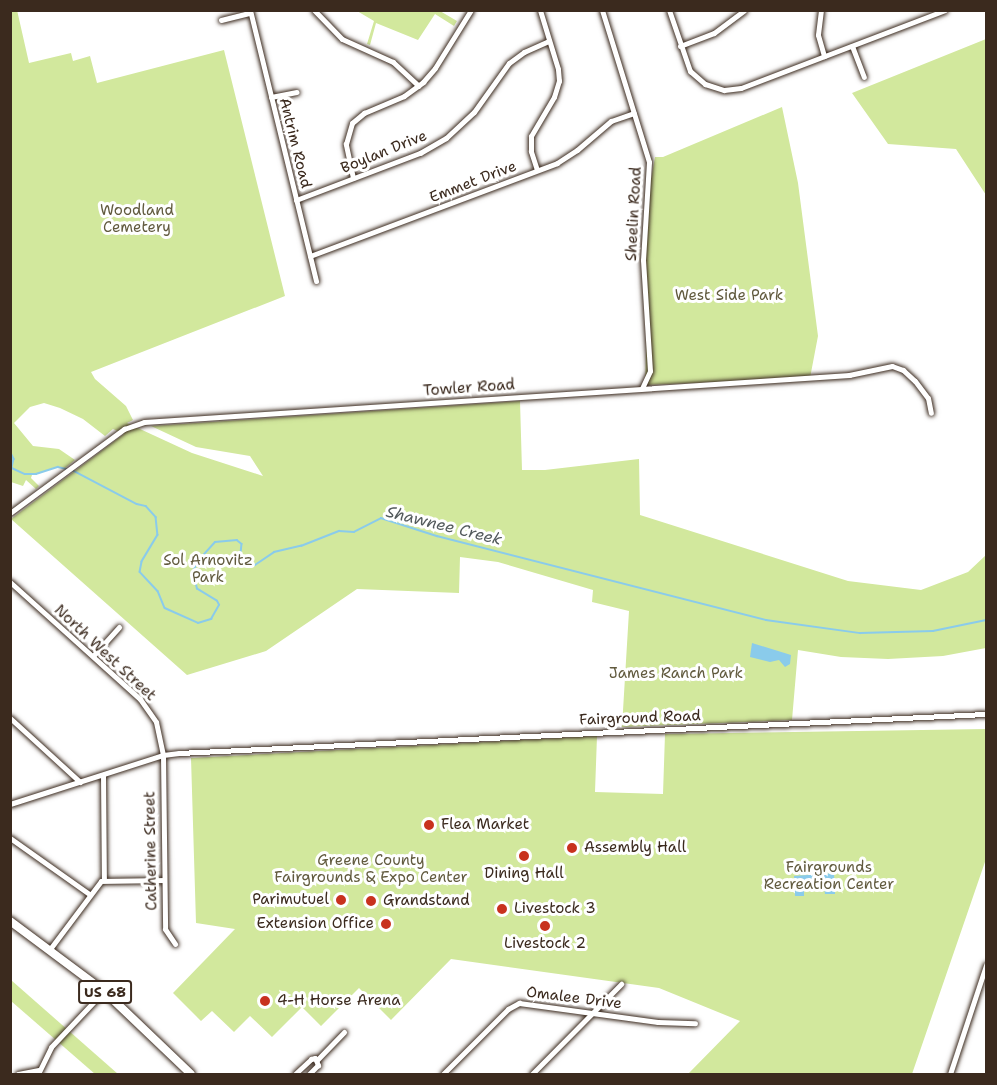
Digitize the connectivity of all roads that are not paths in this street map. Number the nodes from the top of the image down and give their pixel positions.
1 (315, 10) edge
2 (471, 10) edge
3 (540, 10) edge
4 (602, 10) edge
5 (669, 10) edge
6 (744, 10) edge
7 (821, 10) edge
8 (943, 11) edge
9 (250, 12) edge
10 (221, 20) dead end
11 (549, 41) junction
12 (680, 46) junction
13 (852, 46) junction
14 (824, 56) junction
15 (864, 77) dead end
16 (419, 86) junction
17 (297, 92) dead end
18 (271, 97) junction
19 (634, 113) junction
20 (537, 170) junction
21 (353, 178) junction
22 (296, 200) junction
23 (310, 256) junction
24 (316, 281) dead end
25 (642, 388) junction
26 (931, 413) dead end
27 (10, 513) edge
28 (10, 582) edge
29 (120, 627) dead end
30 (93, 656) junction
31 (987, 714) edge
32 (10, 718) edge
33 (163, 755) junction
34 (103, 775) junction
35 (80, 782) junction
36 (10, 804) edge
37 (10, 838) edge
38 (104, 880) junction
39 (163, 880) junction
40 (89, 894) junction
41 (10, 921) edge
42 (175, 944) dead end
43 (50, 949) junction
44 (987, 965) edge
45 (621, 984) dead end
46 (983, 985) edge
47 (104, 991) junction
48 (594, 1013) junction
49 (695, 1023) dead end
50 (344, 1032) dead end
51 (317, 1059) junction
52 (39, 1072) edge
53 (18, 1074) edge
54 (191, 1074) edge
55 (295, 1074) edge
56 (309, 1074) edge
57 (443, 1074) edge
58 (532, 1074) edge
59 (950, 1074) edge

1 - 16 street
2 - 16 street
3 - 11 street
4 - 19 street, Sheelin Road
5 - 12 street
6 - 12 street
7 - 14 street
8 - 13 street
9 - 10 street
9 - 18 street, Antrim Road
11 - 20 street
11 - 21 street, Boylan Drive
12 - 14 street
13 - 14 street
13 - 15 street
16 - 21 street
17 - 18 street
18 - 22 street, Antrim Road
19 - 20 street, Emmet Drive
19 - 25 street, Sheelin Road
20 - 23 street, Emmet Drive
21 - 22 street, Boylan Drive
22 - 23 street, Antrim Road
23 - 24 street, Antrim Road
25 - 26 street, Towler Road
25 - 27 street, Towler Road
28 - 30 street, North West Street
29 - 30 street
30 - 33 street, North West Street
31 - 33 street, Fairground Road
32 - 35 street
33 - 34 street, Fairground Road
33 - 39 street, Catherine Street
34 - 35 street, Fairground Road
34 - 38 street
35 - 36 street, Fairground Road
37 - 40 street
38 - 39 street
38 - 40 street
39 - 42 street, Catherine Street
40 - 43 street
41 - 43 highway, US 68
43 - 47 highway, US 68
44 - 46 street
45 - 48 street
46 - 59 street
47 - 52 street
47 - 54 highway, US 68
48 - 49 street, Omalee Drive
48 - 57 street, Omalee Drive
48 - 58 street
50 - 51 street
51 - 55 street
51 - 56 street
52 - 53 street

